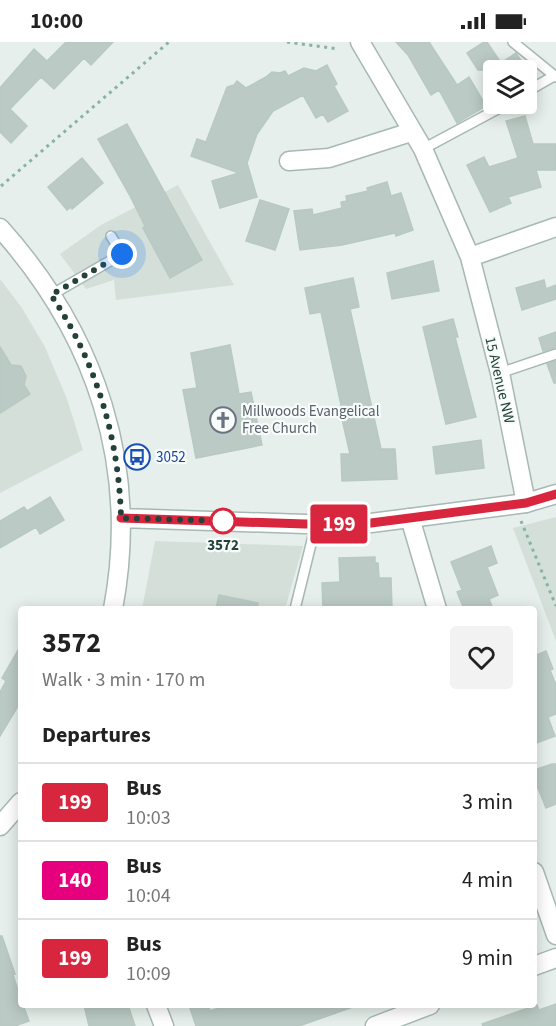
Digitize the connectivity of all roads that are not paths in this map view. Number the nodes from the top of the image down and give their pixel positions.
1 (359, 42) edge
2 (513, 42) edge
3 (555, 77) edge
4 (537, 86) edge
5 (488, 114) edge
6 (411, 132) junction
7 (423, 149) junction
8 (289, 161) dead end
9 (556, 227) edge
10 (0, 228) edge
11 (111, 236) dead end
12 (470, 257) junction
13 (51, 295) junction
14 (556, 354) edge
15 (500, 373) junction
16 (556, 494) edge
17 (526, 503) junction
18 (121, 518) junction
19 (410, 519) junction
20 (316, 524) junction
21 (114, 606) edge
22 (296, 606) edge
23 (436, 606) edge
24 (18, 805) edge
25 (0, 826) edge
26 (537, 880) edge
27 (556, 934) edge
28 (556, 957) edge
29 (537, 965) edge
30 (157, 1008) edge
31 (422, 1008) edge
32 (164, 1026) edge
33 (375, 1026) edge

1 - 6 street, 15 Avenue NW
2 - 3 lane
3 - 4 lane
5 - 7 lane
6 - 7 street, 15 Avenue NW
6 - 8 street
7 - 12 street, 15 Avenue NW
9 - 12 street
10 - 13 street
11 - 13 lane
12 - 15 street, 15 Avenue NW
13 - 18 street
14 - 15 lane
15 - 17 street, 15 Avenue NW
16 - 17 street
17 - 19 street
18 - 20 street
18 - 21 street
19 - 20 street
19 - 23 street
20 - 22 lane
24 - 25 street
26 - 27 street
28 - 29 street
30 - 32 street
31 - 33 street

